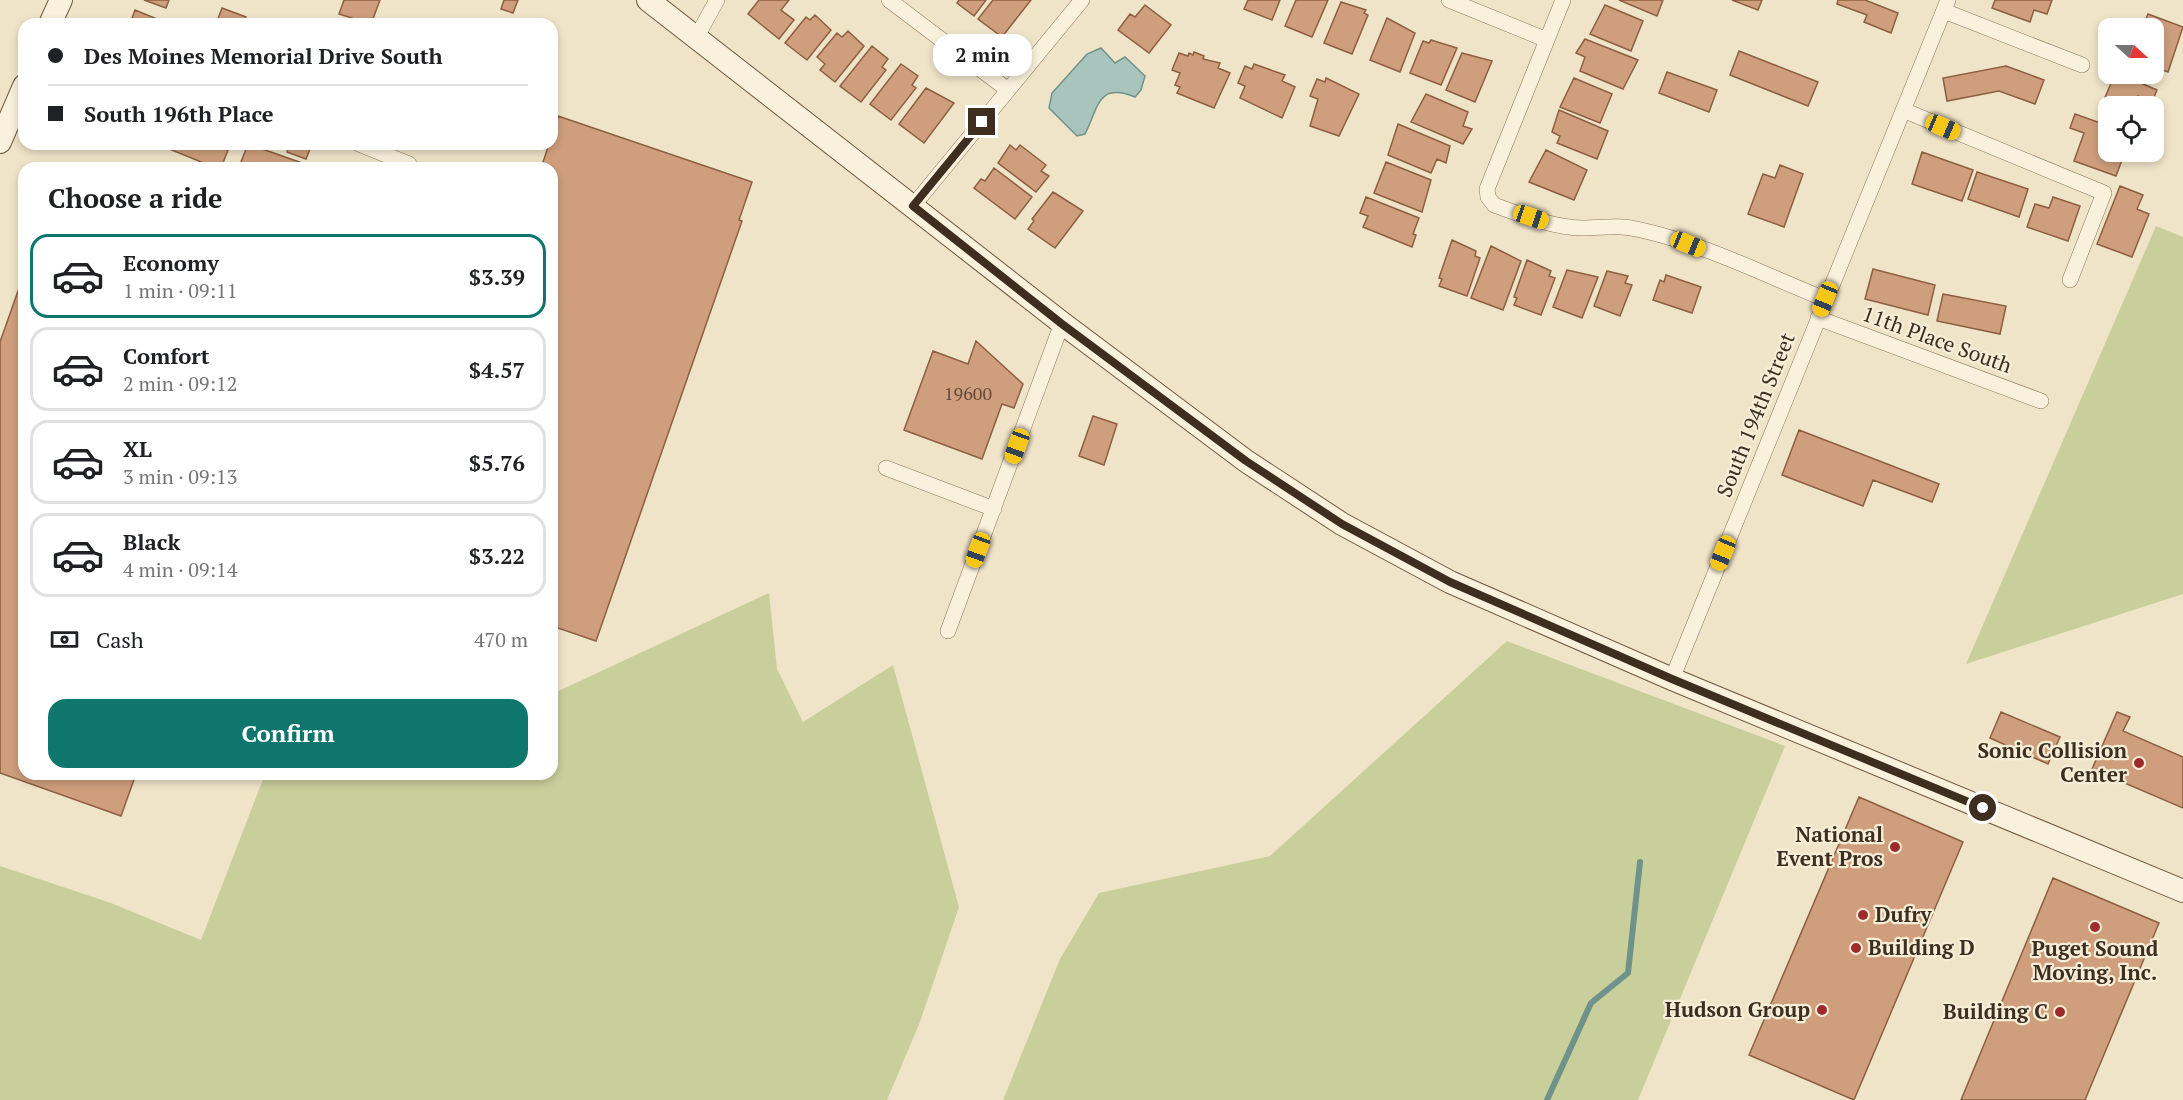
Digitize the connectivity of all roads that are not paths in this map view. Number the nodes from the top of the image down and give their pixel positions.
1 (61, 0) edge
2 (648, 0) edge
3 (717, 0) edge
4 (889, 0) edge
5 (1082, 0) edge
6 (1449, 0) edge
7 (1563, 0) edge
8 (1946, 5) edge
9 (54, 18) edge
10 (696, 38) junction
11 (1547, 40) junction
12 (2082, 65) dead end
13 (1008, 90) junction
14 (18, 99) edge
15 (1903, 110) junction
16 (1, 137) edge
17 (374, 150) edge
18 (404, 162) edge
19 (913, 206) junction
20 (2070, 280) dead end
21 (1825, 299) junction
22 (1818, 318) junction
23 (1062, 324) junction
24 (2041, 401) dead end
25 (886, 468) dead end
26 (994, 509) junction
27 (948, 631) dead end
28 (1672, 679) junction
29 (2183, 891) edge

1 - 9 main road
2 - 10 main road
3 - 10 street
4 - 13 street
5 - 13 street
6 - 11 street
7 - 11 street
8 - 12 street
8 - 15 street, South 194th Street
10 - 19 main road
11 - 21 street
13 - 19 street
14 - 16 main road
15 - 20 street
15 - 21 street, South 194th Street
17 - 18 street
19 - 23 main road
21 - 22 street, South 194th Street
22 - 24 street, 11th Place South
22 - 28 street, South 194th Street
23 - 26 street
23 - 28 main road
25 - 26 street
26 - 27 street
28 - 29 main road

